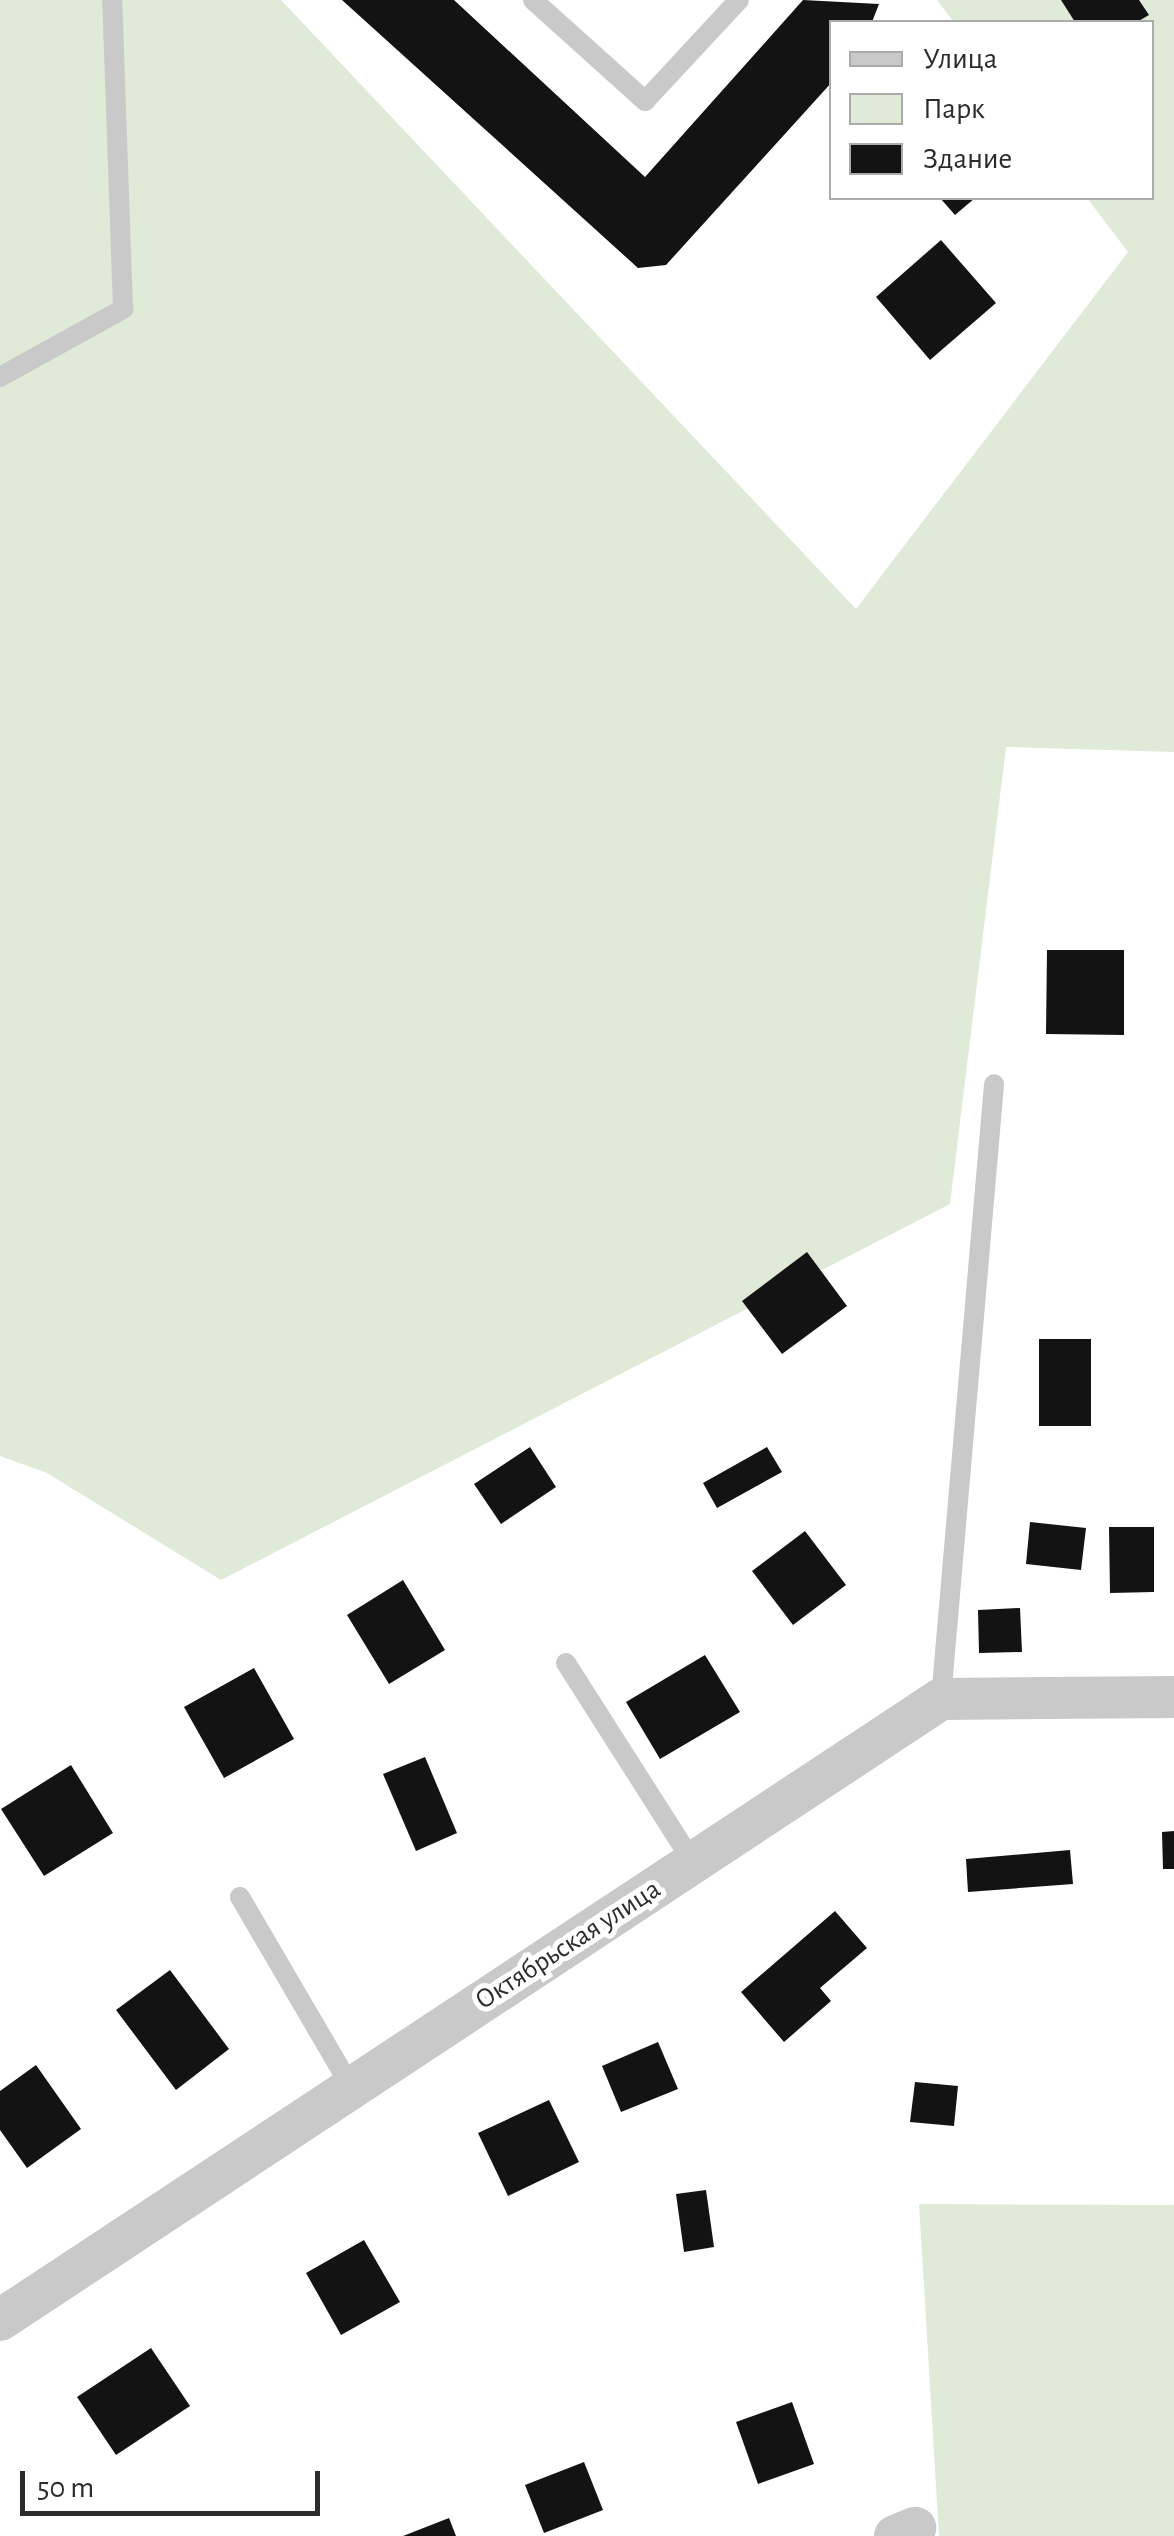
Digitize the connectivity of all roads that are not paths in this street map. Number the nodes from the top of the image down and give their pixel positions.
1 (112, 0) edge
2 (533, 0) edge
3 (739, 0) edge
4 (0, 377) edge
5 (994, 1084) dead end
6 (566, 1664) dead end
7 (1174, 1697) edge
8 (941, 1698) junction
9 (693, 1862) junction
10 (240, 1897) dead end
11 (352, 2087) junction
12 (0, 2320) edge

1 - 4 lane
2 - 3 lane
5 - 8 lane
6 - 9 lane
7 - 8 street
8 - 9 street, Октябрьская улица
9 - 11 street, Октябрьская улица
10 - 11 lane
11 - 12 street, Октябрьская улица

